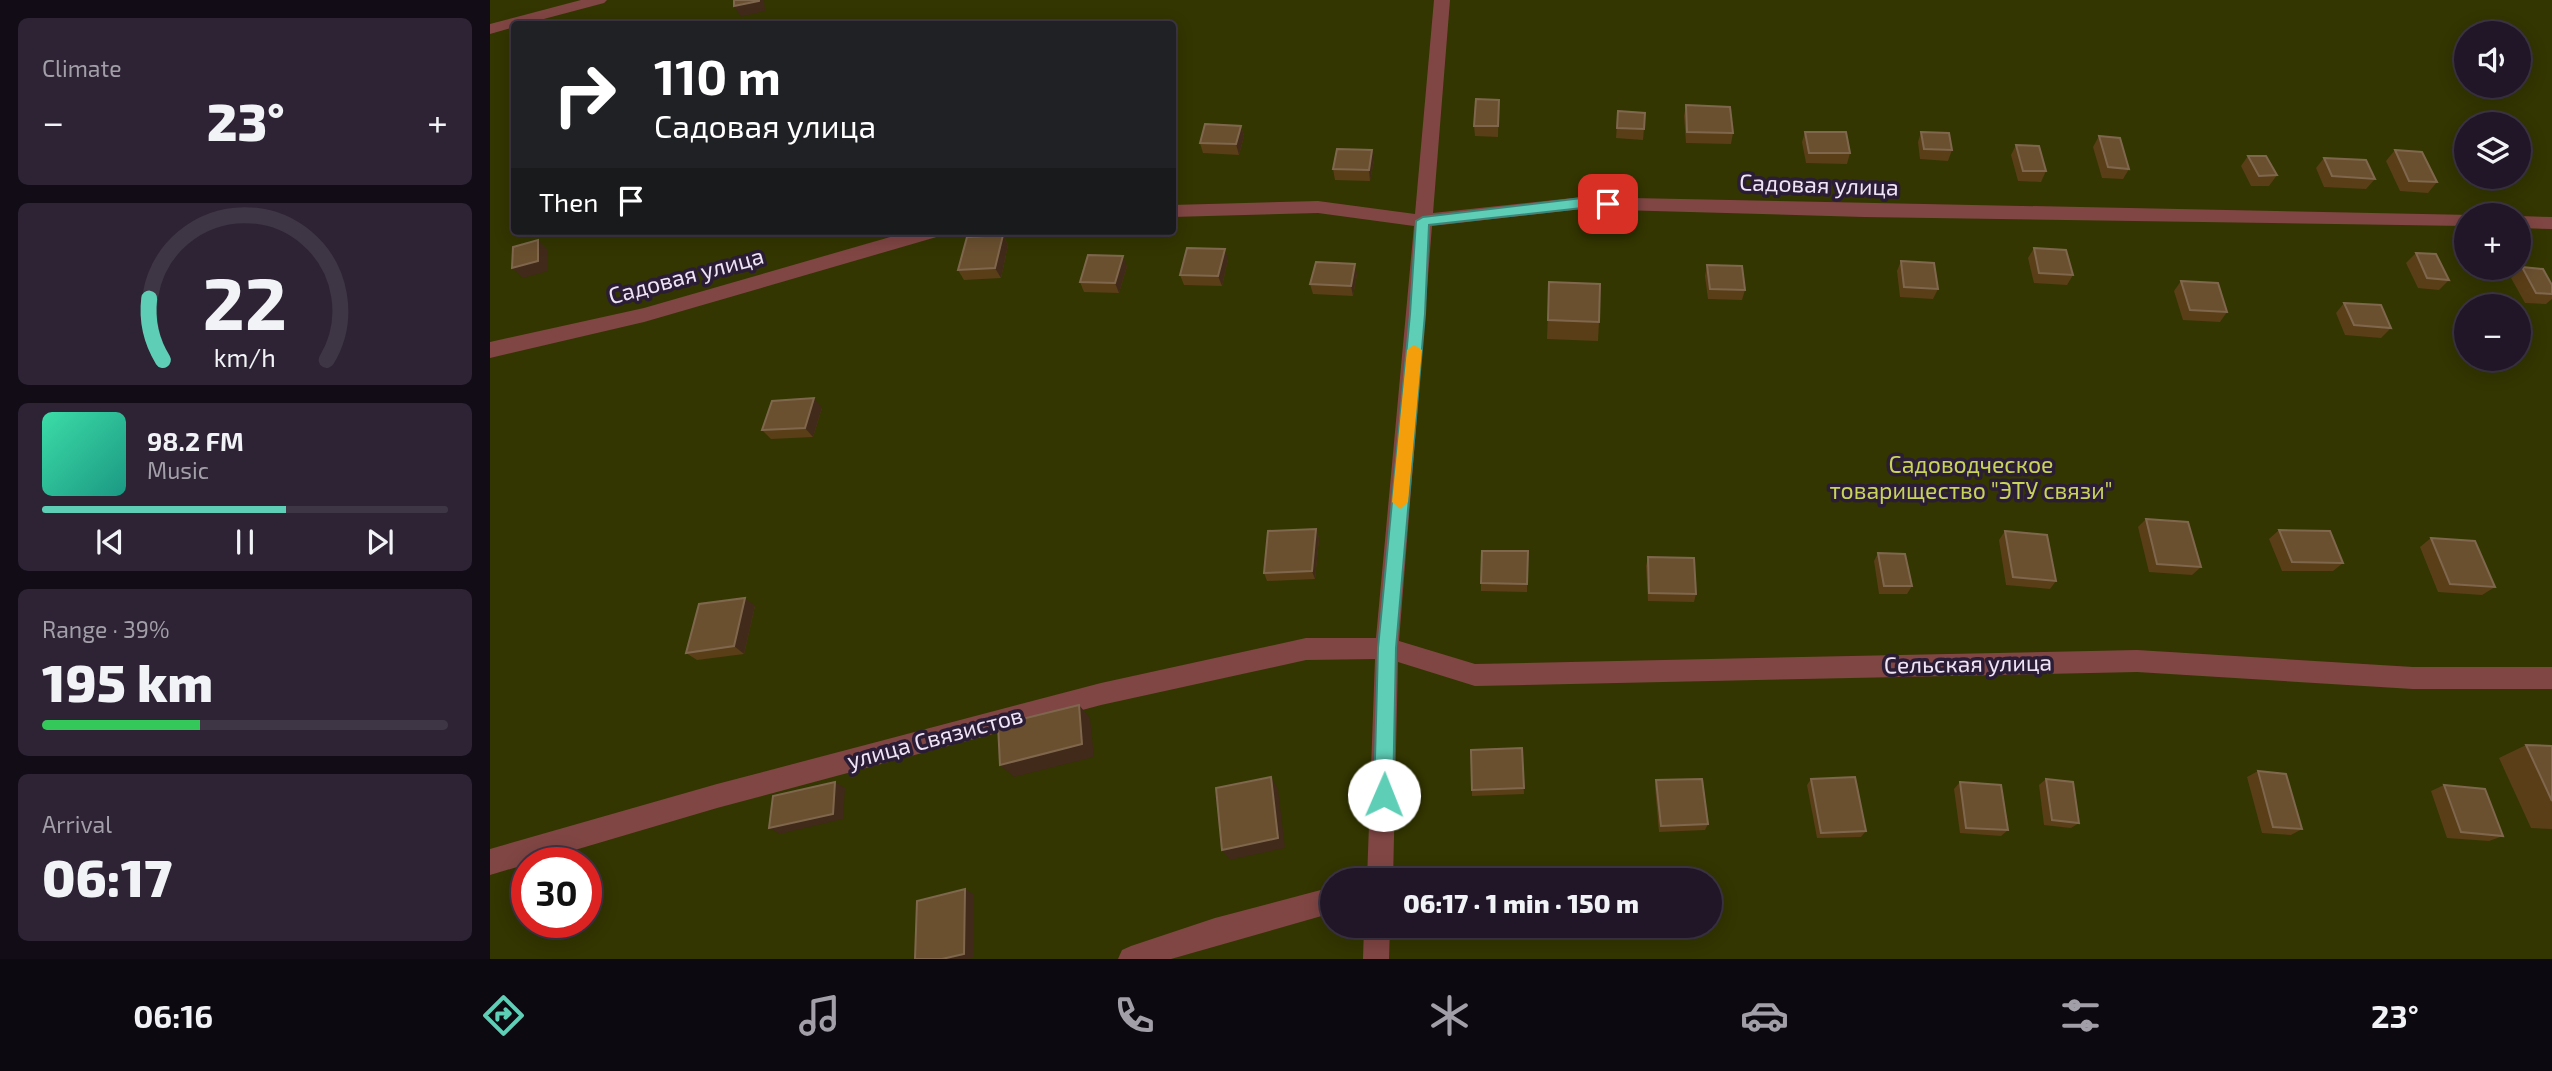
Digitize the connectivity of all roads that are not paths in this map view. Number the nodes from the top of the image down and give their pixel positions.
1 (599, 0) edge
2 (1442, 0) edge
3 (520, 21) edge
4 (511, 23) edge
5 (490, 29) edge
6 (1176, 211) edge
7 (2454, 220) edge
8 (1423, 221) junction
9 (2531, 222) edge
10 (2552, 223) edge
11 (920, 235) edge
12 (490, 349) edge
13 (1387, 648) junction
14 (2552, 678) edge
15 (490, 862) edge
16 (1380, 868) edge
17 (1320, 903) edge
18 (1377, 938) edge
19 (1131, 959) edge
20 (1376, 959) edge

1 - 3 street
2 - 8 street
4 - 5 street
6 - 8 street, Садовая улица
7 - 8 street, Садовая улица
8 - 13 street
9 - 10 street
11 - 12 street, Садовая улица
13 - 14 street, Сельская улица
13 - 15 street, улица Связистов
13 - 16 street
17 - 19 street
18 - 20 street

